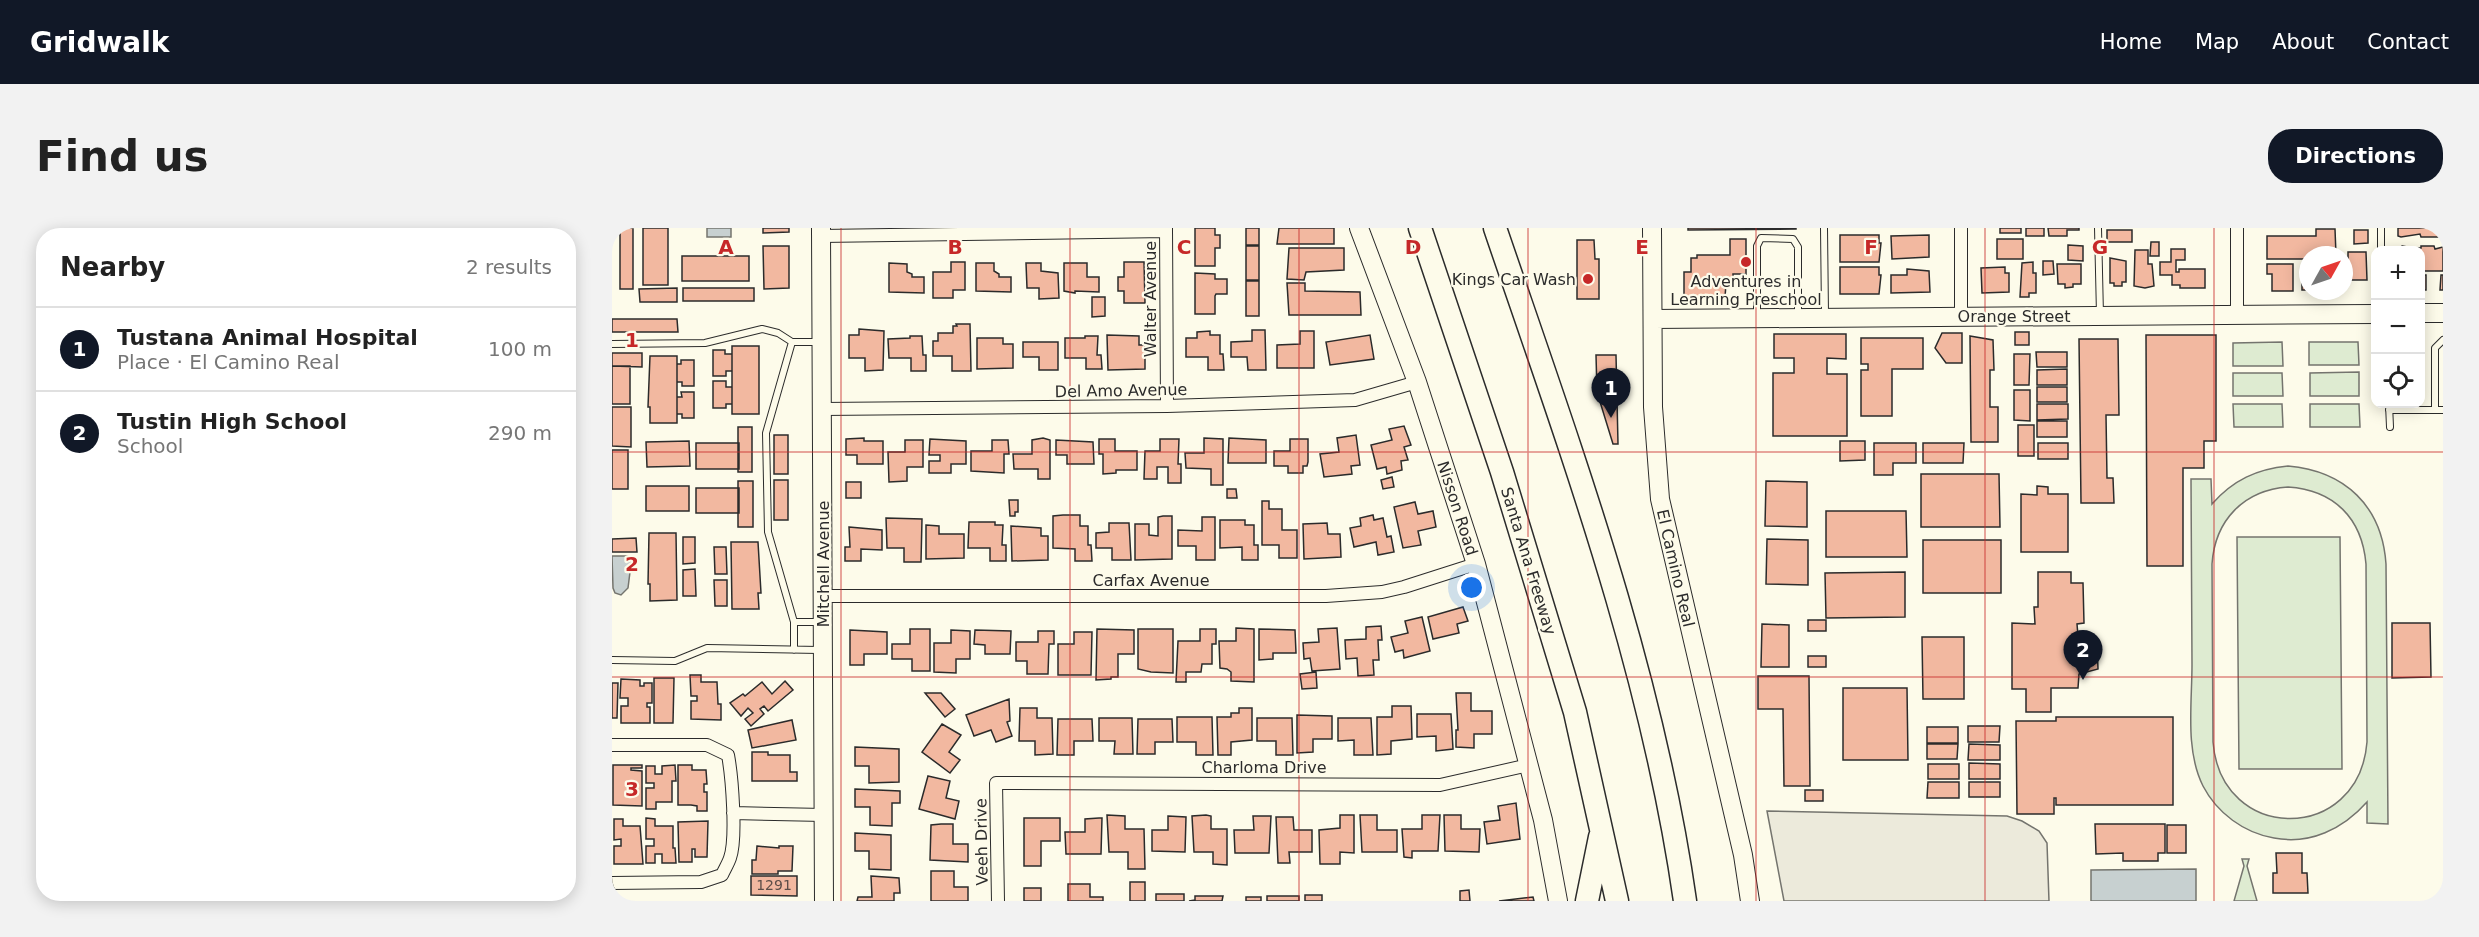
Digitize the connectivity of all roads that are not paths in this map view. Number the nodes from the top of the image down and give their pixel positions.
1 (1359, 228) edge
2 (1420, 228) edge
3 (1495, 228) edge
4 (1652, 228) edge
5 (1824, 228) edge
6 (1960, 228) edge
7 (2098, 228) edge
8 (2237, 228) edge
9 (2381, 228) edge
10 (1166, 230) edge
11 (821, 232) edge
12 (2381, 246) edge
13 (2425, 313) edge
14 (2443, 313) edge
15 (2371, 314) edge
16 (2100, 315) junction
17 (2237, 315) junction
18 (1961, 316) junction
19 (1825, 317) junction
20 (1757, 318) junction
21 (1798, 318) junction
22 (1653, 319) junction
23 (2443, 340) edge
24 (792, 342) junction
25 (822, 342) junction
26 (612, 344) edge
27 (1417, 382) junction
28 (1167, 406) junction
29 (2390, 408) edge
30 (2405, 408) edge
31 (822, 409) junction
32 (2435, 410) junction
33 (2443, 410) edge
34 (2390, 427) dead end
35 (1476, 564) junction
36 (823, 597) junction
37 (794, 622) junction
38 (823, 622) junction
39 (794, 650) junction
40 (823, 650) junction
41 (612, 660) edge
42 (612, 745) edge
43 (1529, 765) junction
44 (996, 783) joint
45 (733, 813) junction
46 (824, 815) junction
47 (1602, 827) junction
48 (612, 883) edge
49 (1686, 897) edge
50 (824, 901) edge
51 (998, 901) edge
52 (1558, 901) edge
53 (1587, 901) edge
54 (1617, 901) edge
55 (1750, 901) edge

1 - 27 street, Nisson Road
2 - 47 highway, Santa Ana Freeway
3 - 49 highway
4 - 22 street, El Camino Real
5 - 19 lane
6 - 18 street
7 - 16 lane
8 - 17 street
9 - 12 lane
10 - 11 street
10 - 28 street, Walter Avenue
11 - 25 street, Mitchell Avenue
13 - 14 street
15 - 17 street, Orange Street
16 - 17 street, Orange Street
16 - 18 street, Orange Street
18 - 19 street, Orange Street
19 - 21 street, Orange Street
20 - 21 street, Orange Street
20 - 21 lane
20 - 22 street, Orange Street
22 - 55 street, El Camino Real
23 - 32 lane
24 - 25 lane
24 - 26 lane
24 - 37 lane
25 - 31 street, Mitchell Avenue
27 - 28 street, Del Amo Avenue
27 - 35 street, Nisson Road
28 - 31 street, Del Amo Avenue
29 - 34 lane
30 - 32 lane
31 - 36 street, Mitchell Avenue
32 - 33 lane
35 - 36 street, Carfax Avenue
35 - 43 street, Nisson Road
36 - 38 street, Mitchell Avenue
37 - 38 lane
37 - 39 lane
38 - 40 street, Mitchell Avenue
39 - 40 lane
39 - 41 lane
40 - 46 street, Mitchell Avenue
42 - 45 street
43 - 44 street, Charloma Drive
43 - 52 street, Nisson Road
44 - 51 street, Veeh Drive
45 - 46 street
45 - 48 street
46 - 50 street, Mitchell Avenue
47 - 53 highway
47 - 54 highway, Santa Ana Freeway

